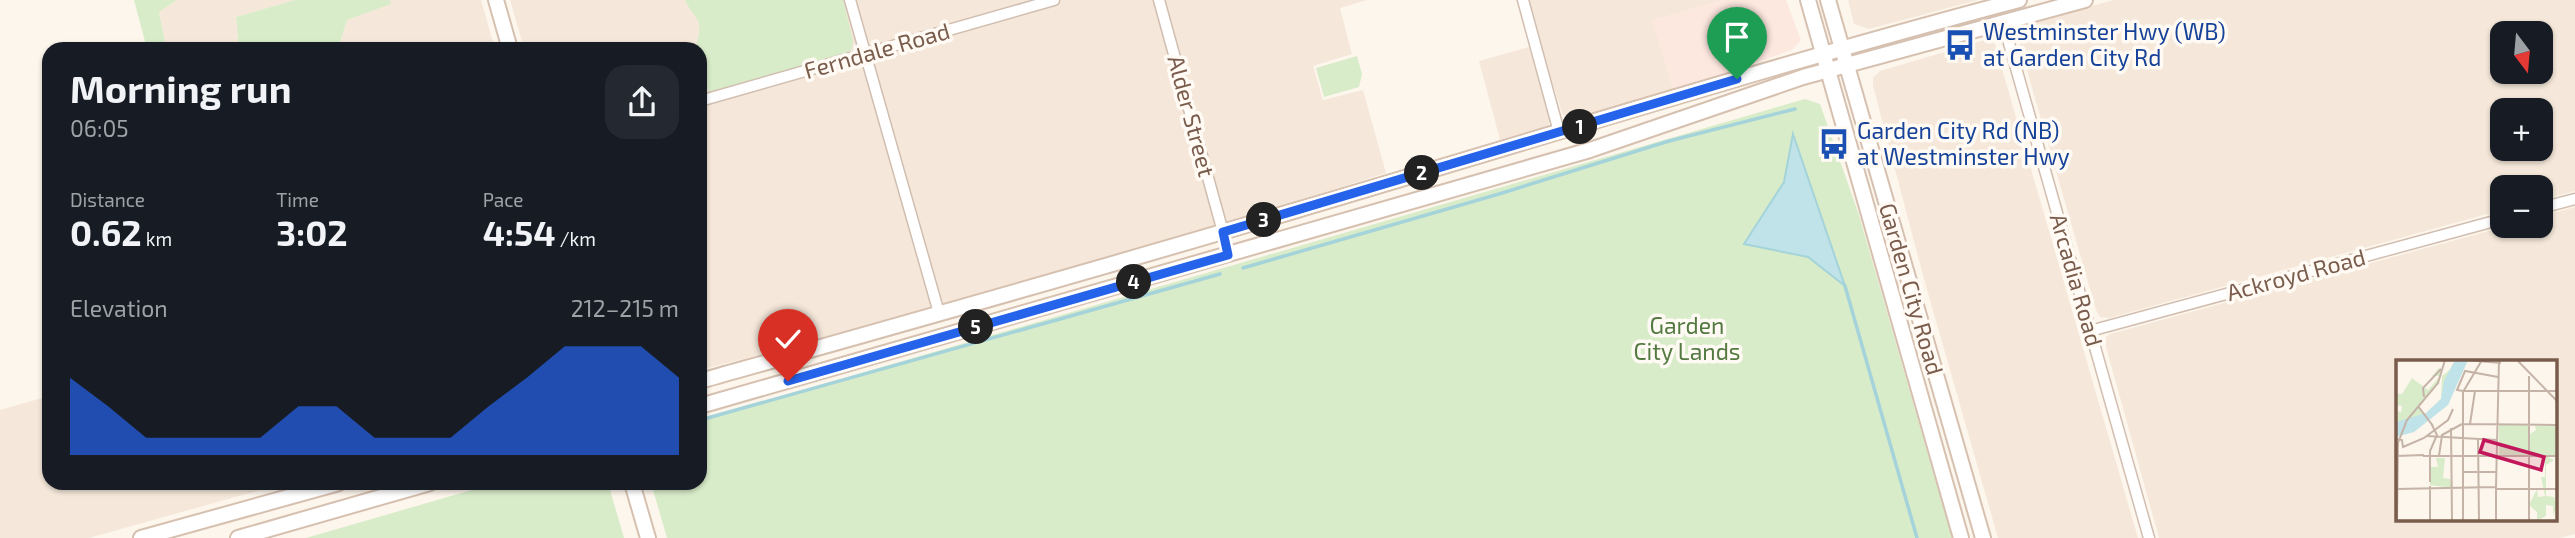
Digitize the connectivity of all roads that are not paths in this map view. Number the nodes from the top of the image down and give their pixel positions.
1 (496, 0) edge
2 (850, 0) edge
3 (1054, 0) edge
4 (1159, 0) edge
5 (1522, 0) edge
6 (1808, 0) edge
7 (1828, 0) edge
8 (2019, 0) edge
9 (2085, 0) edge
10 (2003, 23) junction
11 (508, 42) edge
12 (1842, 48) junction
13 (1823, 53) junction
14 (865, 55) junction
15 (1846, 65) junction
16 (1828, 70) junction
17 (707, 100) edge
18 (1559, 132) junction
19 (2575, 199) edge
20 (2553, 205) edge
21 (2490, 222) edge
22 (1223, 232) junction
23 (1228, 255) junction
24 (939, 313) junction
25 (2091, 331) junction
26 (707, 379) edge
27 (707, 404) edge
28 (313, 490) edge
29 (406, 490) edge
30 (634, 490) edge
31 (141, 538) edge
32 (238, 538) edge
33 (648, 538) edge
34 (1961, 538) edge
35 (1983, 538) edge
36 (2149, 538) edge

1 - 11 main road
2 - 14 street
3 - 14 street, Ferndale Road
4 - 22 street, Alder Street
5 - 18 street
6 - 13 main road, Garden City Road
7 - 12 main road, Garden City Road
8 - 12 main road
9 - 10 main road
10 - 15 main road
10 - 25 street, Arcadia Road
12 - 13 main road
12 - 15 main road, Garden City Road
13 - 16 main road, Garden City Road
13 - 18 main road
14 - 17 street, Ferndale Road
14 - 24 street
15 - 16 main road
15 - 35 main road, Garden City Road
16 - 23 main road
16 - 34 main road, Garden City Road
18 - 22 main road
19 - 20 street
21 - 25 street, Ackroyd Road
22 - 23 main road
22 - 24 main road
23 - 27 main road
24 - 26 main road
25 - 36 street, Arcadia Road
28 - 31 main road
29 - 32 main road
30 - 33 main road

